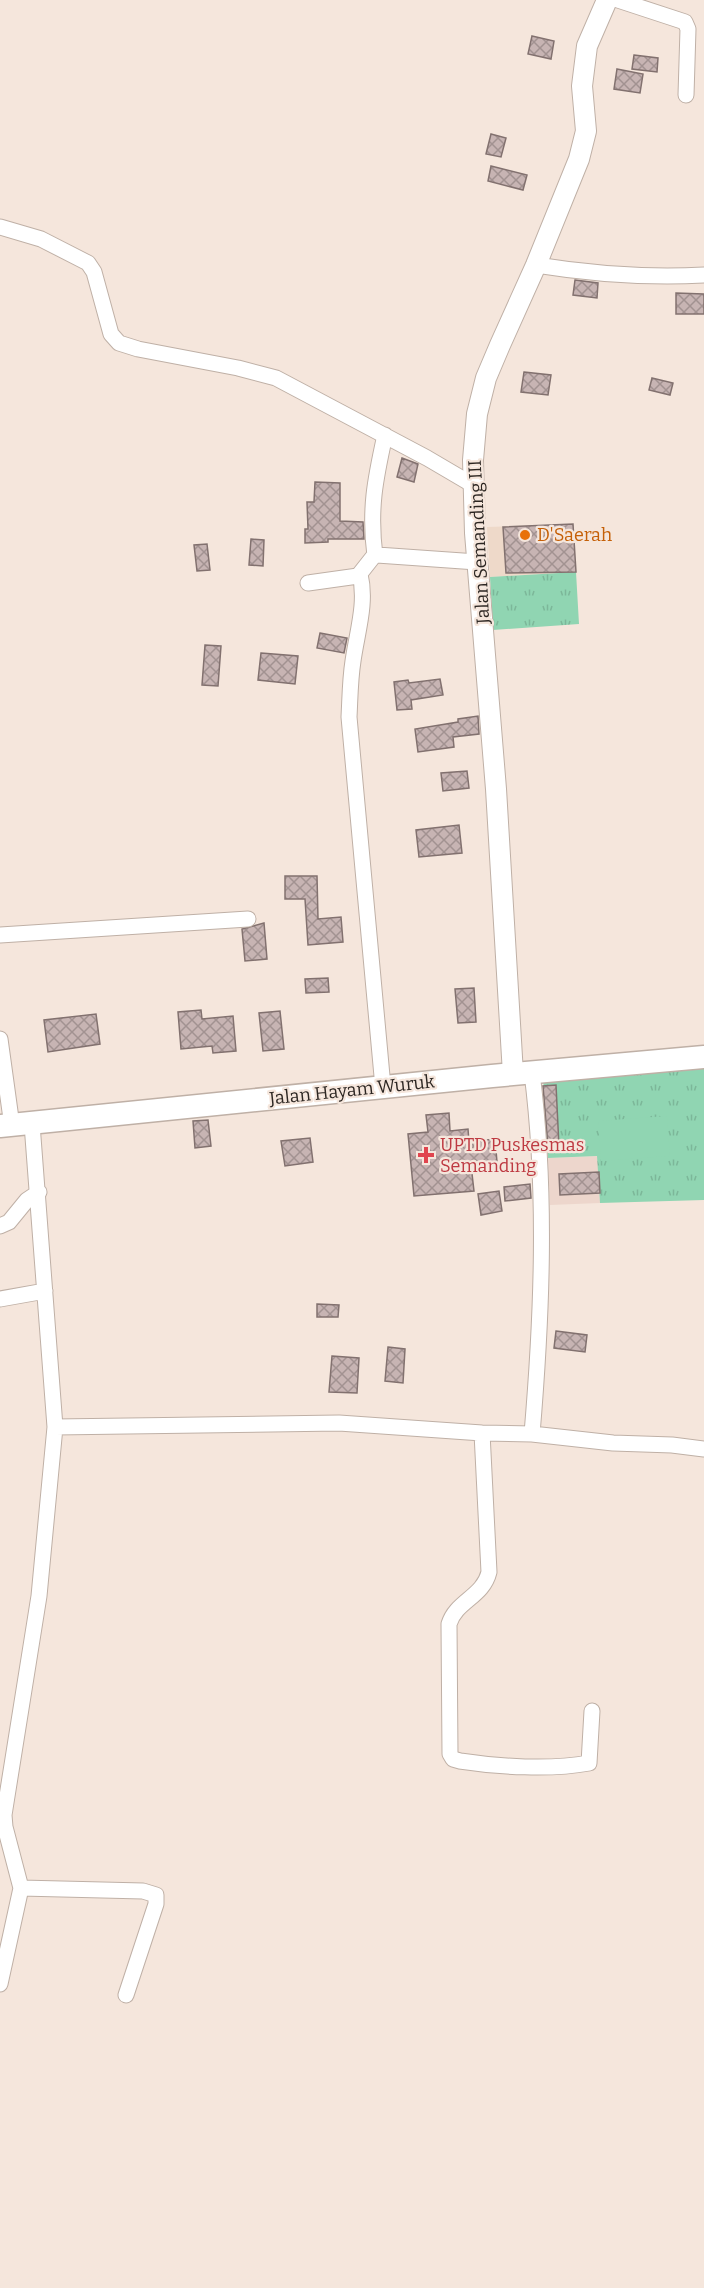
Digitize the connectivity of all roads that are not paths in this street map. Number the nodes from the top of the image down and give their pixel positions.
1 (607, 0) edge
2 (618, 0) edge
3 (686, 95) dead end
4 (0, 227) edge
5 (536, 265) junction
6 (704, 275) edge
7 (385, 435) junction
8 (473, 485) junction
9 (375, 556) junction
10 (477, 562) junction
11 (360, 574) junction
12 (308, 583) dead end
13 (248, 919) dead end
14 (0, 935) edge
15 (0, 1039) edge
16 (704, 1057) edge
17 (523, 1073) junction
18 (383, 1087) junction
19 (15, 1125) edge
20 (39, 1192) junction
21 (0, 1226) edge
22 (45, 1291) junction
23 (0, 1299) edge
24 (55, 1427) junction
25 (482, 1433) junction
26 (532, 1434) junction
27 (704, 1449) edge
28 (592, 1711) dead end
29 (21, 1888) junction
30 (0, 1984) edge
31 (126, 1995) dead end

1 - 5 street, Jalan Semanding III
2 - 3 street
4 - 7 street
5 - 6 street
5 - 8 street, Jalan Semanding III
7 - 8 street
7 - 9 street
8 - 10 street, Jalan Semanding III
9 - 10 street
9 - 11 street
10 - 17 street, Jalan Semanding III
11 - 12 street
11 - 18 street
13 - 14 street
15 - 19 street
16 - 17 main road, Jalan Hayam Wuruk
17 - 18 main road, Jalan Hayam Wuruk
17 - 26 street
18 - 19 main road, Jalan Hayam Wuruk
19 - 20 street
20 - 21 street
20 - 22 street
22 - 23 street
22 - 24 street
24 - 25 street
24 - 29 street
25 - 26 street
25 - 28 street
26 - 27 street
29 - 30 street
29 - 31 street

